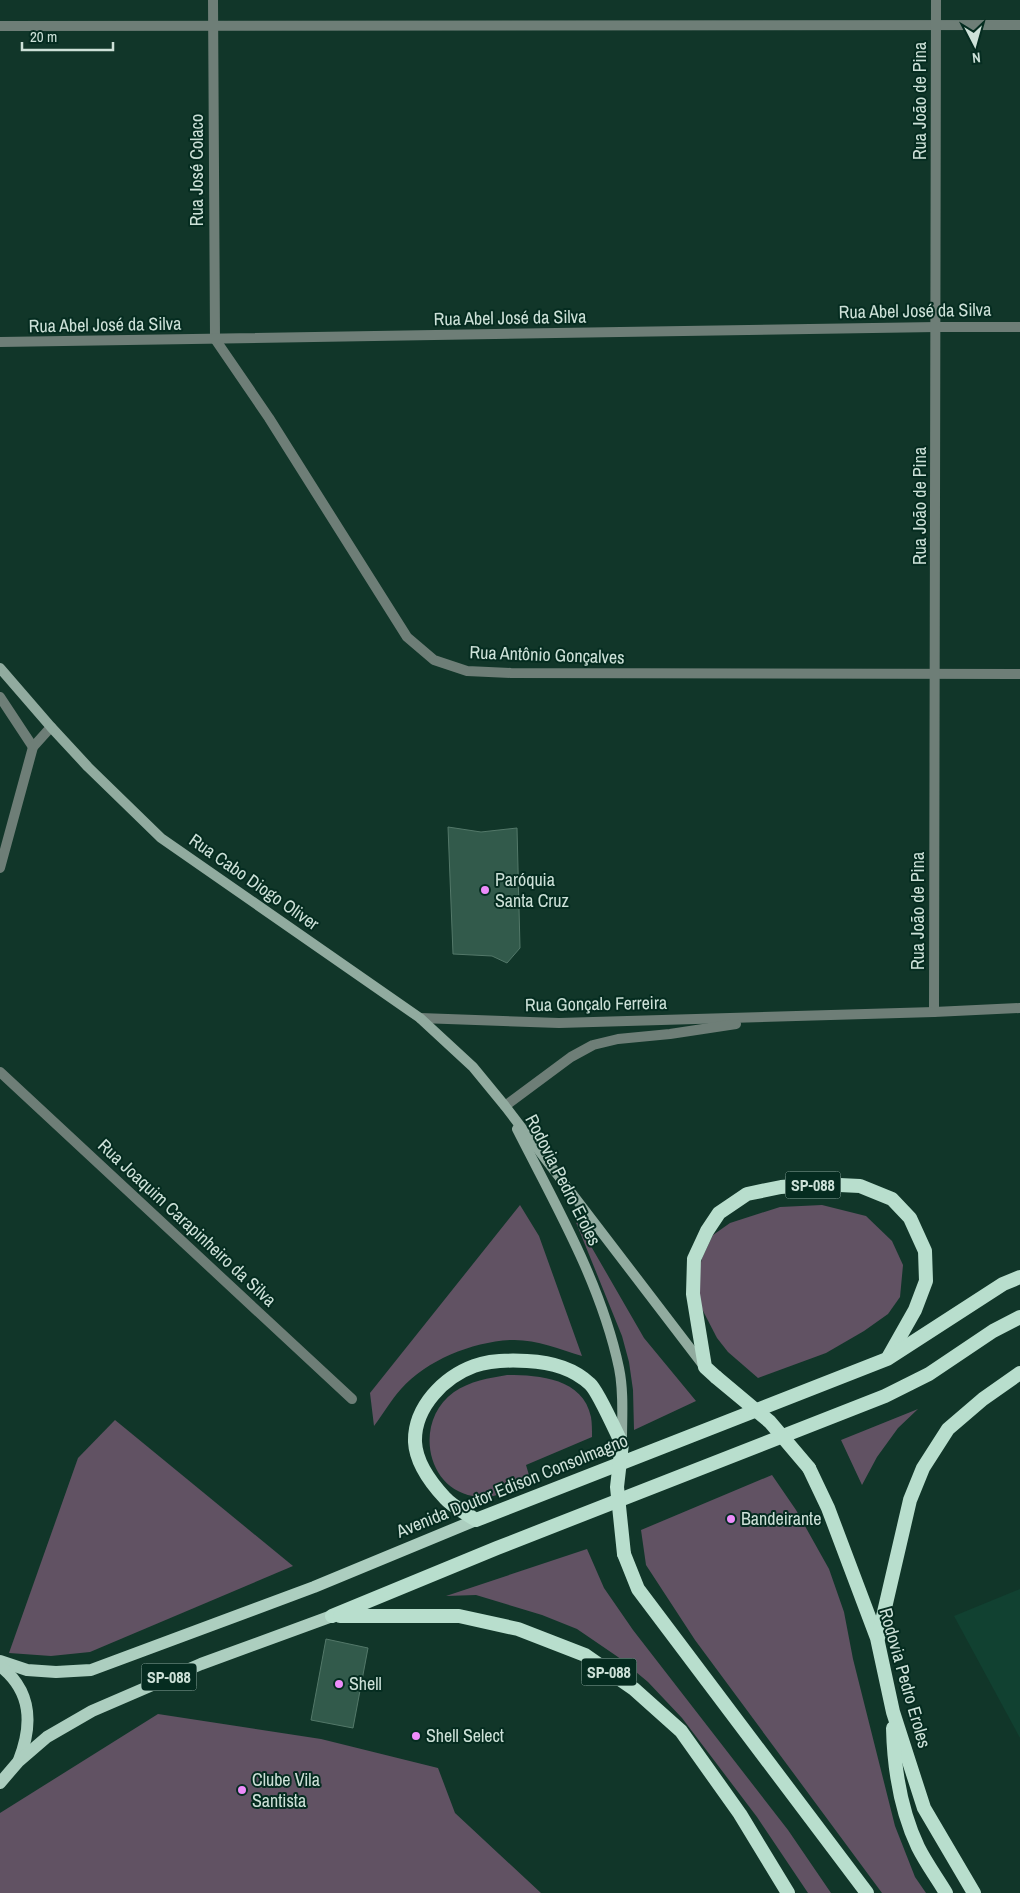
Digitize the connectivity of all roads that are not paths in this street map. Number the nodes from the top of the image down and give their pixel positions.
1 (213, 0) edge
2 (936, 0) edge
3 (0, 26) edge
4 (212, 26) junction
5 (936, 26) junction
6 (1020, 26) edge
7 (936, 327) junction
8 (1020, 327) edge
9 (215, 339) junction
10 (0, 342) edge
11 (0, 668) edge
12 (1020, 674) edge
13 (936, 675) junction
14 (0, 697) edge
15 (50, 727) junction
16 (33, 747) junction
17 (0, 868) edge
18 (1020, 1008) edge
19 (934, 1012) junction
20 (773, 1017) junction
21 (420, 1018) junction
22 (0, 1072) edge
23 (505, 1106) junction
24 (1020, 1276) edge
25 (1020, 1317) edge
26 (887, 1359) junction
27 (705, 1367) junction
28 (1020, 1374) edge
29 (352, 1399) dead end
30 (622, 1448) junction
31 (476, 1520) junction
32 (332, 1616) junction
33 (877, 1638) junction
34 (0, 1661) edge
35 (0, 1666) edge
36 (893, 1712) junction
37 (18, 1762) junction
38 (0, 1783) edge
39 (788, 1893) edge
40 (867, 1893) edge
41 (946, 1893) edge
42 (974, 1893) edge

1 - 4 street, Rua José Colaco
2 - 5 street, Rua João de Pina
3 - 4 street
4 - 5 street
4 - 9 street, Rua José Colaco
5 - 6 street
5 - 7 street, Rua João de Pina
7 - 8 street, Rua Abel José da Silva
7 - 9 street, Rua Abel José da Silva
7 - 13 street, Rua João de Pina
9 - 10 street, Rua Abel José da Silva
9 - 13 street, Rua Antônio Gonçalves
11 - 15 main road, Rua Cabo Diogo Oliver
12 - 13 street, Rua Antônio Gonçalves
13 - 19 street, Rua João de Pina
14 - 16 street
15 - 16 street
15 - 21 main road, Rua Cabo Diogo Oliver
16 - 17 street
18 - 19 street, Rua Gonçalo Ferreira
19 - 20 street, Rua Gonçalo Ferreira
20 - 21 street, Rua Gonçalo Ferreira
20 - 23 street, Rua Gonçalo Ferreira
21 - 23 main road, Rua Cabo Diogo Oliver
22 - 29 street, Rua Joaquim Carapinheiro da Silva
23 - 27 main road, Rodovia Pedro Eroles
23 - 30 main road, Rodovia Pedro Eroles
24 - 26 highway, Avenida Doutor Edison Consolmagno
25 - 32 highway
26 - 27 highway, SP-088
26 - 31 highway, Avenida Doutor Edison Consolmagno / SP-088
27 - 33 highway, Rodovia Pedro Eroles, bridge
28 - 33 highway
30 - 31 highway
30 - 40 highway, bridge
31 - 34 main road, Avenida Doutor Edison Consolmagno / SP-088
32 - 37 main road, SP-088
32 - 39 highway, SP-088
33 - 36 highway, Rodovia Pedro Eroles
35 - 37 main road
36 - 41 highway
36 - 42 highway, Rodovia Pedro Eroles
37 - 38 main road

